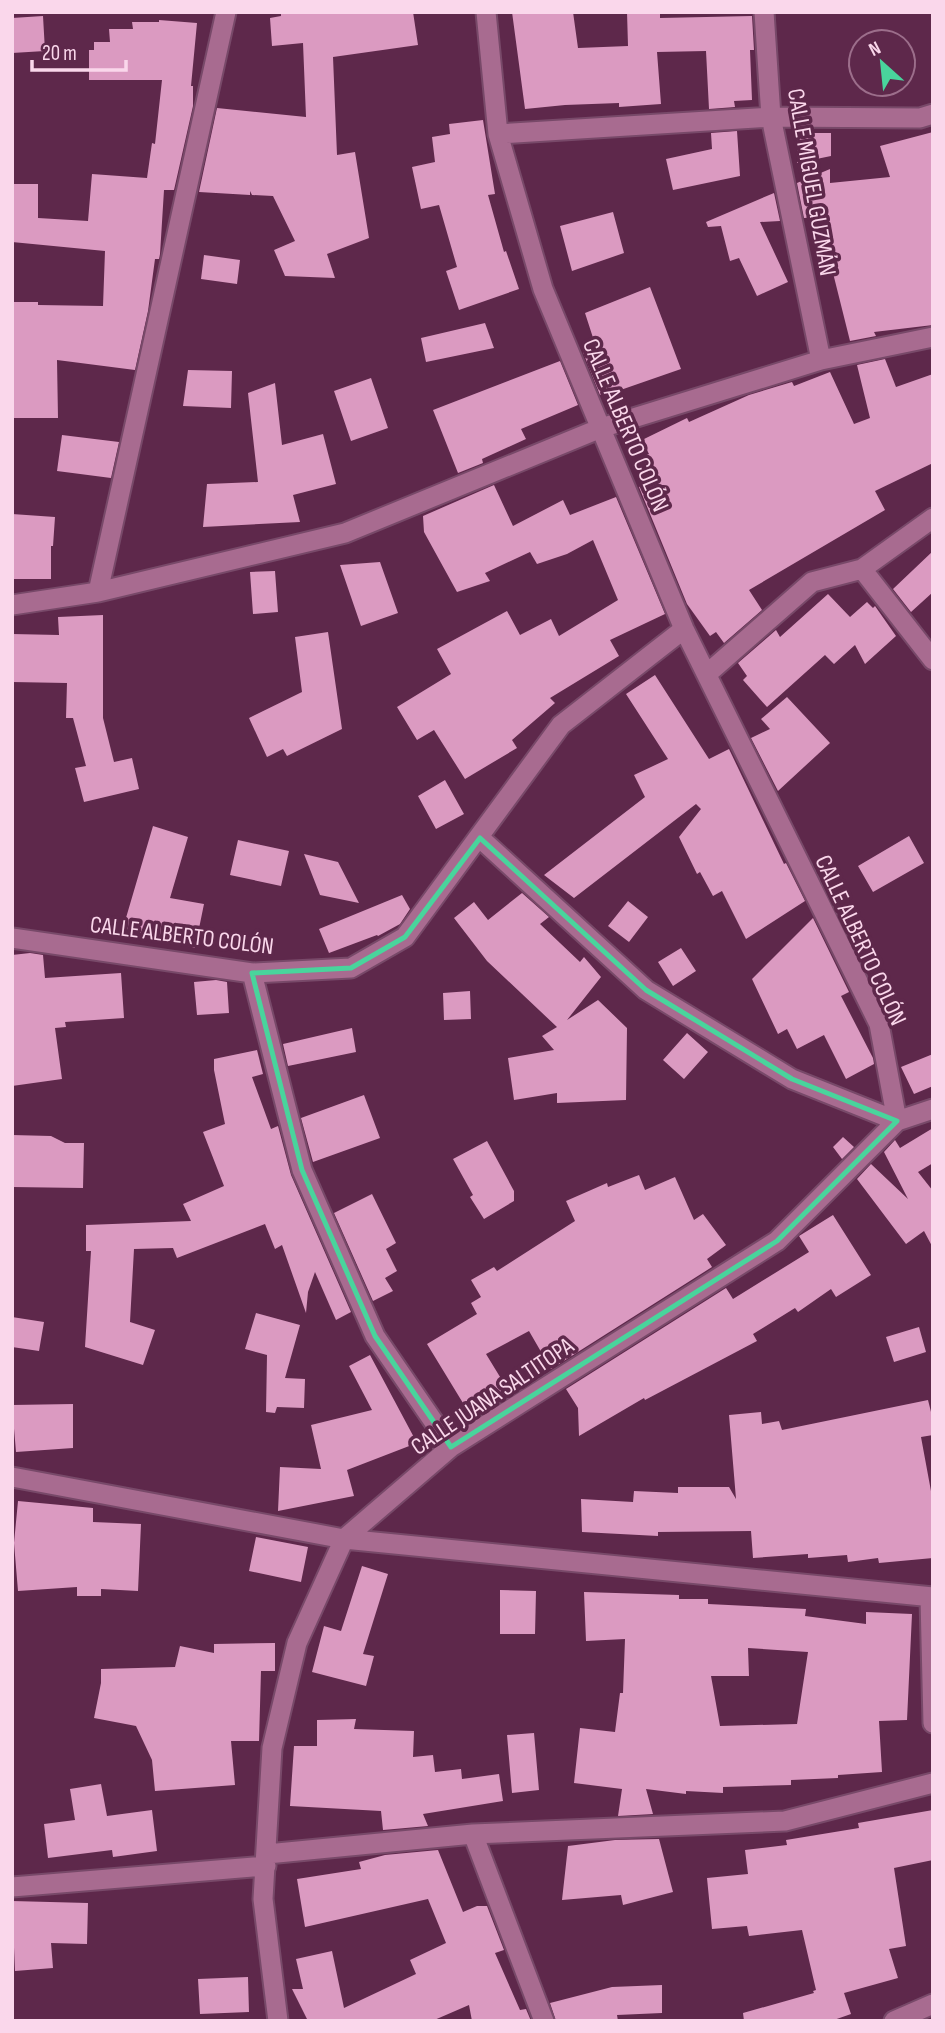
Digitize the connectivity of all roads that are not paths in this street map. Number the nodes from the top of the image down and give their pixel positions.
1 (226, 12) edge
2 (486, 12) edge
3 (764, 12) edge
4 (933, 114) edge
5 (771, 117) junction
6 (498, 134) junction
7 (933, 337) edge
8 (821, 359) junction
9 (601, 428) junction
10 (933, 518) edge
11 (862, 569) junction
12 (98, 592) junction
13 (12, 606) edge
14 (684, 629) junction
15 (933, 660) edge
16 (707, 674) junction
17 (480, 838) junction
18 (12, 938) edge
19 (252, 973) junction
20 (933, 1109) edge
21 (897, 1121) junction
22 (451, 1447) junction
23 (12, 1477) edge
24 (344, 1539) junction
25 (931, 1597) edge
26 (933, 1723) edge
27 (933, 1783) edge
28 (473, 1834) junction
29 (266, 1860) junction
30 (12, 1888) edge
31 (933, 2004) edge
32 (278, 2021) edge
33 (544, 2021) edge
34 (894, 2021) edge

1 - 12 street
2 - 6 street, CALLE ALBERTO COLÓN
3 - 5 street, CALLE MIGUEL GUZMÁN
4 - 5 street
5 - 6 street
5 - 8 street, CALLE MIGUEL GUZMÁN
6 - 9 street, CALLE ALBERTO COLÓN
7 - 8 street
8 - 9 street
9 - 12 street
9 - 14 street, CALLE ALBERTO COLÓN
10 - 11 street
11 - 15 street
11 - 16 street
12 - 13 street
14 - 16 street, CALLE ALBERTO COLÓN
14 - 17 street, CALLE ALBERTO COLÓN
16 - 21 street, CALLE ALBERTO COLÓN
17 - 19 street, CALLE ALBERTO COLÓN
17 - 21 street
18 - 19 street, CALLE ALBERTO COLÓN
19 - 22 street
20 - 21 street, CALLE JUANA SALTITOPA
21 - 22 street, CALLE JUANA SALTITOPA
22 - 24 street, CALLE JUANA SALTITOPA
23 - 24 street
24 - 25 street
24 - 29 street, CALLE JUANA SALTITOPA
25 - 26 street
27 - 28 street
28 - 29 street
28 - 33 street
29 - 30 street
29 - 32 street, CALLE JUANA SALTITOPA
31 - 34 street

